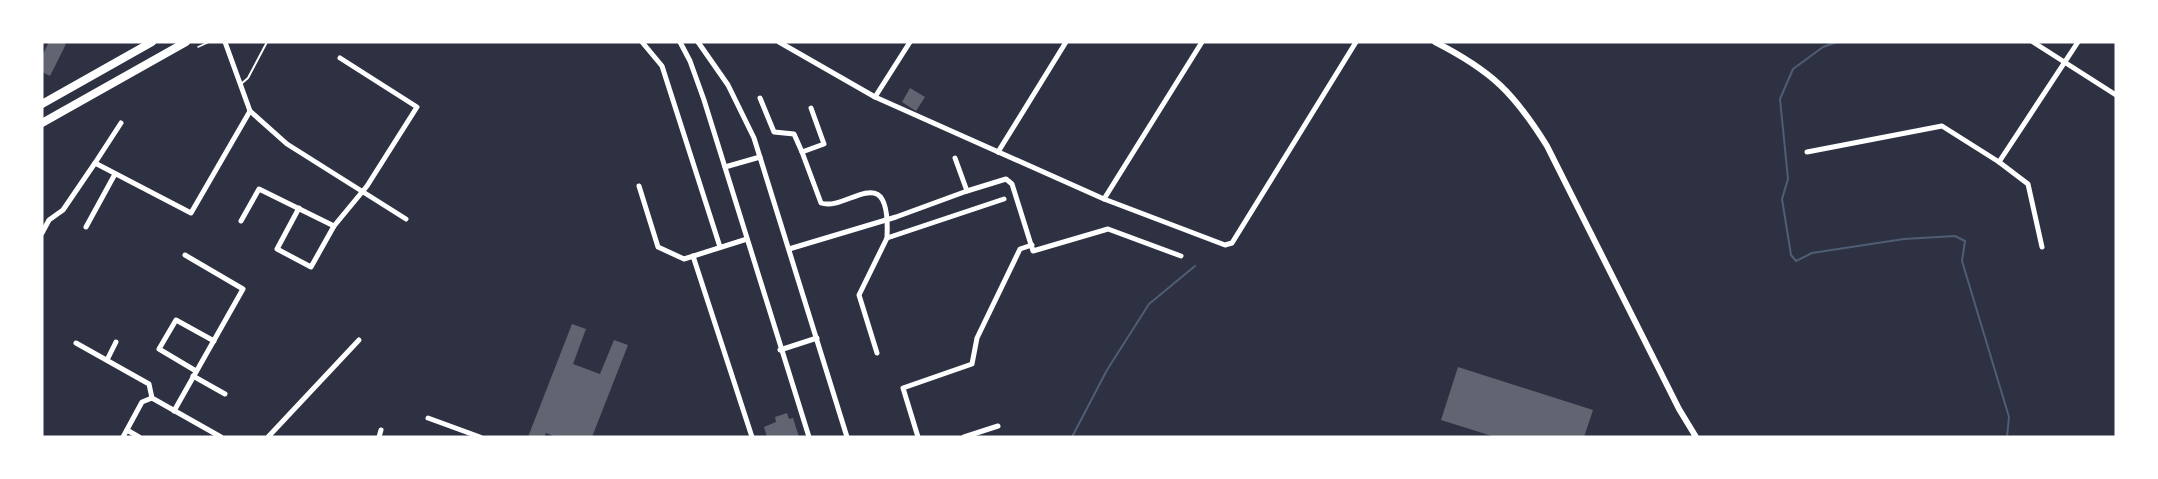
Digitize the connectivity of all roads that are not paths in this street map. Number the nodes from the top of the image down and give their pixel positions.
1 (152, 42) edge
2 (186, 42) edge
3 (225, 42) edge
4 (267, 42) edge
5 (642, 42) edge
6 (680, 42) edge
7 (698, 42) edge
8 (779, 42) edge
9 (910, 42) edge
10 (1066, 42) edge
11 (1202, 42) edge
12 (1356, 42) edge
13 (1435, 42) edge
14 (2033, 42) edge
15 (2078, 42) edge
16 (786, 44) edge
17 (340, 58) dead end
18 (2065, 62) junction
19 (241, 84) junction
20 (2116, 95) edge
21 (875, 97) junction
22 (760, 98) dead end
23 (42, 104) edge
24 (811, 108) dead end
25 (250, 111) junction
26 (42, 123) edge
27 (121, 123) dead end
28 (802, 152) junction
29 (998, 153) junction
30 (1807, 153) dead end
31 (760, 157) junction
32 (955, 158) dead end
33 (1999, 162) junction
34 (94, 163) junction
35 (725, 167) junction
36 (115, 174) junction
37 (639, 186) dead end
38 (967, 191) junction
39 (363, 192) junction
40 (1004, 199) dead end
41 (1104, 199) junction
42 (298, 208) junction
43 (406, 219) dead end
44 (888, 219) junction
45 (241, 221) dead end
46 (334, 226) junction
47 (86, 227) dead end
48 (42, 232) edge
49 (887, 238) junction
50 (747, 239) junction
51 (720, 247) junction
52 (2042, 247) dead end
53 (1033, 248) junction
54 (789, 249) junction
55 (185, 255) dead end
56 (693, 256) junction
57 (1181, 256) dead end
58 (817, 338) junction
59 (359, 340) dead end
60 (214, 341) junction
61 (116, 342) dead end
62 (76, 343) dead end
63 (780, 350) junction
64 (877, 352) dead end
65 (107, 360) junction
66 (195, 374) junction
67 (225, 394) dead end
68 (152, 398) junction
69 (174, 411) junction
70 (428, 417) dead end
71 (998, 426) dead end
72 (127, 430) junction
73 (381, 430) dead end
74 (123, 437) edge
75 (139, 437) edge
76 (221, 437) edge
77 (268, 437) edge
78 (379, 437) edge
79 (480, 437) edge
80 (752, 437) edge
81 (808, 437) edge
82 (847, 437) edge
83 (918, 437) edge
84 (964, 437) edge
85 (1696, 437) edge

1 - 23 main road
2 - 26 main road
3 - 19 street
4 - 19 lane
5 - 51 street
6 - 35 street
7 - 31 street
8 - 16 street
9 - 21 street
10 - 29 street
11 - 41 street
12 - 41 street
13 - 85 street
14 - 18 street
15 - 18 street
16 - 21 street
17 - 39 street
18 - 20 street
18 - 33 street
19 - 25 street
21 - 29 street
22 - 28 street
24 - 28 street
25 - 36 street
25 - 39 street
27 - 34 street
28 - 44 street
29 - 41 street
30 - 33 street
31 - 35 street
31 - 54 street
32 - 38 street
33 - 52 street
34 - 36 street
34 - 48 street
35 - 50 street
36 - 47 street
37 - 56 street
38 - 44 street
38 - 53 street
39 - 43 street
39 - 46 street
40 - 49 street
42 - 45 street
42 - 46 street
42 - 46 street
44 - 49 street
44 - 54 street
49 - 64 street
50 - 51 street
50 - 63 street
51 - 56 street
53 - 57 street
53 - 83 street
54 - 58 street
55 - 60 street
56 - 80 street
58 - 63 street
58 - 82 street
59 - 77 street
60 - 66 street
60 - 66 street
61 - 65 street
62 - 65 street
63 - 81 street
65 - 68 street
66 - 67 street
66 - 69 street
68 - 69 street
68 - 72 street
69 - 76 street
70 - 79 street
71 - 84 street
72 - 74 street
72 - 75 street
73 - 78 street

